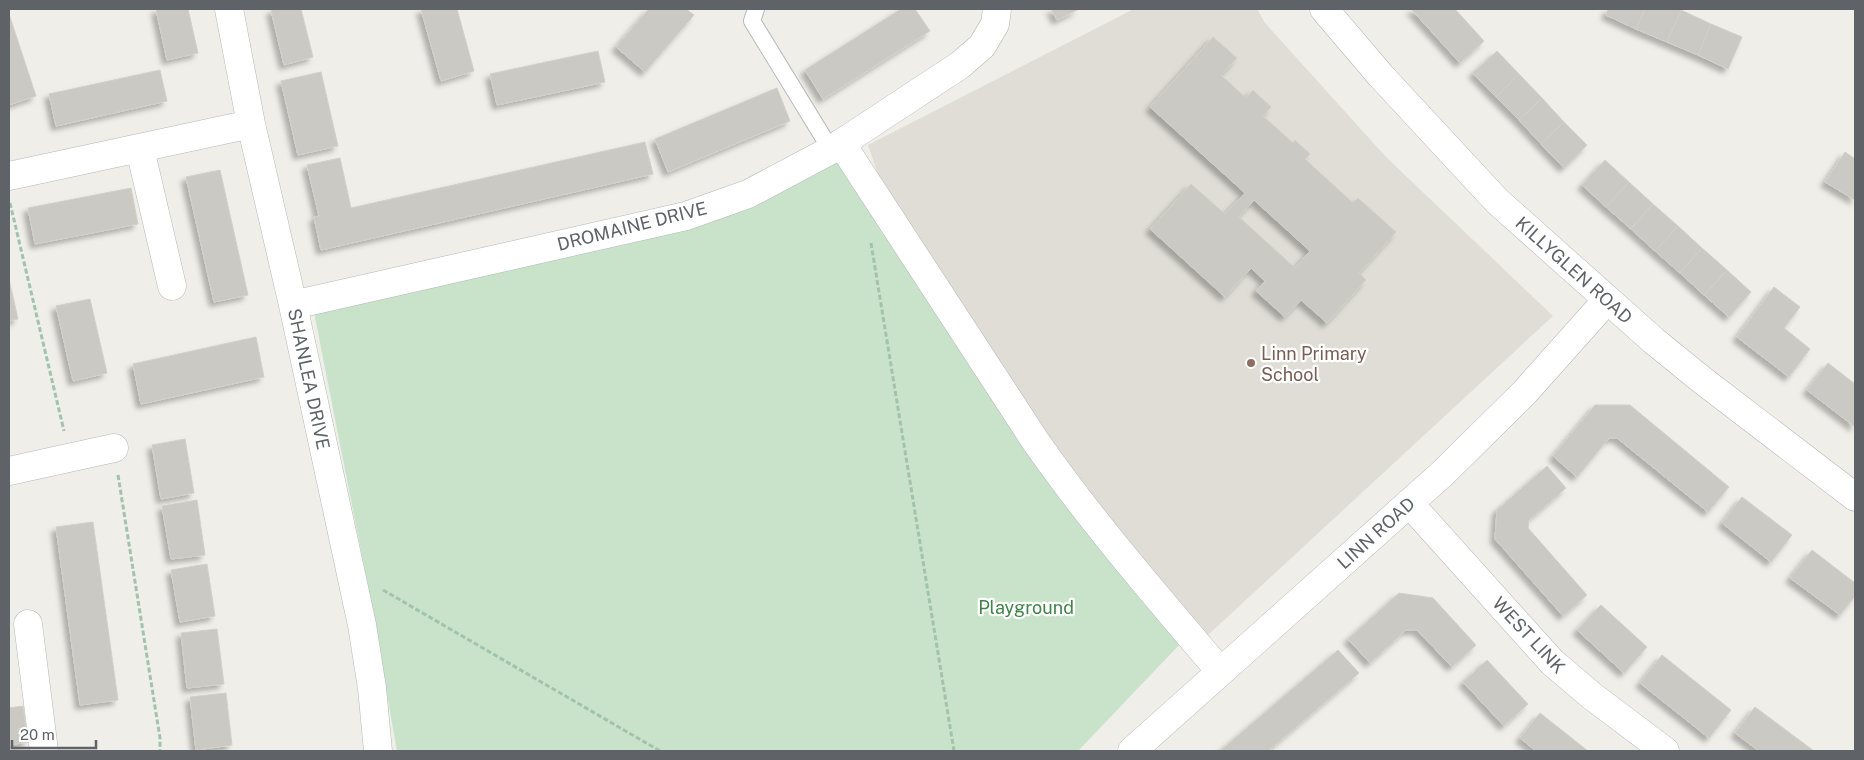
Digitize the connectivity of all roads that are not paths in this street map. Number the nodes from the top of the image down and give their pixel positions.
1 (229, 9) edge
2 (756, 9) edge
3 (996, 9) edge
4 (1332, 12) edge
5 (251, 124) junction
6 (836, 147) junction
7 (140, 149) junction
8 (9, 176) edge
9 (172, 286) dead end
10 (1607, 300) junction
11 (293, 305) junction
12 (114, 448) dead end
13 (9, 471) edge
14 (1855, 497) edge
15 (1409, 503) junction
16 (28, 624) dead end
17 (1220, 671) junction
18 (44, 751) edge
19 (378, 751) edge
20 (1132, 751) edge
21 (1664, 751) edge

1 - 5 street, SHANLEA DRIVE
2 - 6 lane
3 - 6 street, DROMAINE DRIVE
4 - 10 street, KILLYGLEN ROAD
5 - 7 street
5 - 11 street, SHANLEA DRIVE
6 - 11 street, DROMAINE DRIVE
6 - 17 street
7 - 8 street
7 - 9 street
10 - 14 street, KILLYGLEN ROAD
10 - 15 street, LINN ROAD
11 - 19 street, SHANLEA DRIVE
12 - 13 street
15 - 17 street, LINN ROAD
15 - 21 street, WEST LINK
16 - 18 street
17 - 20 street, LINN ROAD

